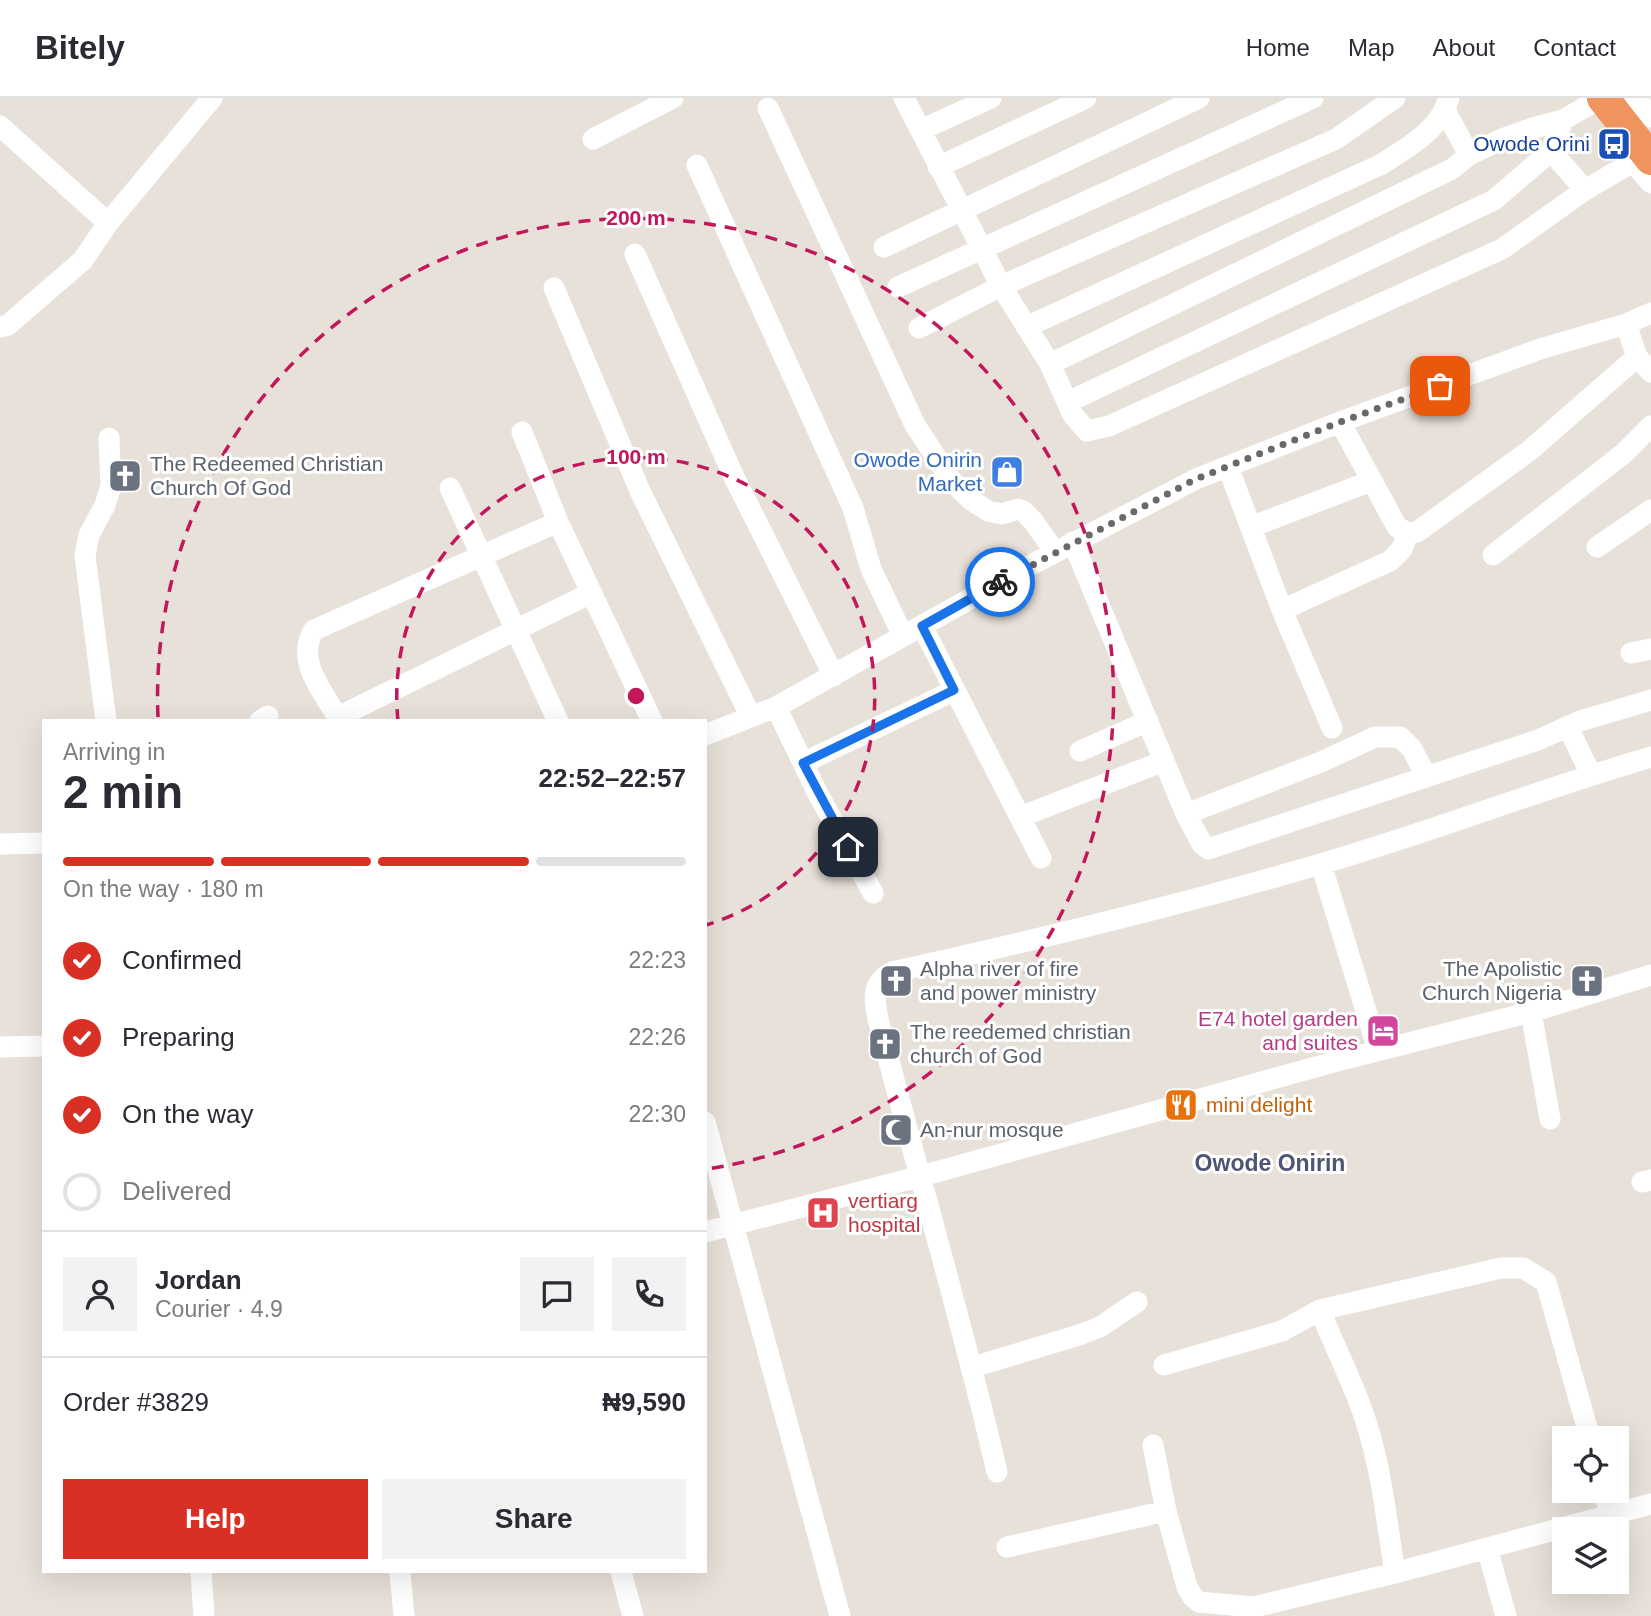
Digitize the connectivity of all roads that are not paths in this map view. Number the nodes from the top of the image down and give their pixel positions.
1 (212, 98) edge
2 (673, 98) edge
3 (904, 98) edge
4 (991, 98) edge
5 (1086, 98) edge
6 (1199, 98) edge
7 (1313, 98) edge
8 (1602, 98) edge
9 (1635, 98) edge
10 (1390, 99) edge
11 (1447, 104) edge
12 (768, 108) dead end
13 (1651, 117) edge
14 (1563, 120) junction
15 (0, 126) edge
16 (921, 130) junction
17 (593, 139) dead end
18 (1551, 151) junction
19 (1469, 155) junction
20 (1642, 160) edge
21 (697, 165) dead end
22 (938, 167) junction
23 (1651, 183) edge
24 (1585, 190) junction
25 (961, 210) junction
26 (108, 223) junction
27 (884, 247) dead end
28 (981, 247) junction
29 (635, 254) dead end
30 (898, 286) dead end
31 (1001, 286) junction
32 (554, 288) dead end
33 (1651, 313) edge
34 (1626, 324) junction
35 (0, 327) edge
36 (1026, 327) junction
37 (919, 328) dead end
38 (1050, 364) junction
39 (1644, 365) edge
40 (1068, 402) junction
41 (1340, 422) junction
42 (1651, 426) edge
43 (522, 432) dead end
44 (109, 438) dead end
45 (1228, 467) junction
46 (1371, 481) junction
47 (450, 488) dead end
48 (1651, 510) edge
49 (558, 522) junction
50 (1251, 527) junction
51 (1408, 533) junction
52 (1064, 547) junction
53 (1597, 547) dead end
54 (1493, 555) dead end
55 (480, 556) junction
56 (591, 593) junction
57 (1282, 610) junction
58 (515, 630) junction
59 (913, 631) junction
60 (834, 676) junction
61 (954, 690) junction
62 (1651, 700) edge
63 (776, 707) junction
64 (751, 717) junction
65 (106, 719) edge
66 (339, 719) edge
67 (557, 719) edge
68 (651, 719) edge
69 (1148, 721) junction
70 (1568, 727) junction
71 (1332, 728) dead end
72 (707, 734) edge
73 (1080, 751) dead end
74 (1651, 757) edge
75 (1164, 761) junction
76 (803, 763) junction
77 (1591, 775) junction
78 (1426, 776) junction
79 (1186, 814) junction
80 (1020, 817) junction
81 (42, 842) edge
82 (0, 844) edge
83 (1041, 858) dead end
84 (1321, 864) junction
85 (873, 893) dead end
86 (1651, 975) edge
87 (1531, 1012) junction
88 (42, 1046) edge
89 (0, 1048) edge
90 (1378, 1050) junction
91 (1550, 1119) dead end
92 (707, 1130) edge
93 (918, 1177) junction
94 (732, 1225) junction
95 (707, 1231) edge
96 (1138, 1302) dead end
97 (1320, 1310) junction
98 (1164, 1365) dead end
99 (973, 1367) junction
100 (1587, 1426) edge
101 (1153, 1445) dead end
102 (997, 1472) dead end
103 (1607, 1503) edge
104 (1651, 1504) edge
105 (1166, 1511) junction
106 (1610, 1515) junction
107 (1007, 1547) dead end
108 (1486, 1548) junction
109 (201, 1573) edge
110 (400, 1573) edge
111 (621, 1573) edge
112 (1395, 1573) junction
113 (1254, 1612) edge
114 (204, 1616) edge
115 (404, 1616) edge
116 (633, 1616) edge
117 (840, 1616) edge
118 (1506, 1616) edge

1 - 26 street
2 - 17 street
3 - 16 street
4 - 16 street
5 - 22 street
6 - 25 street
7 - 28 street
8 - 14 street
8 - 20 highway
9 - 13 street
10 - 31 street
11 - 19 street
11 - 36 street
12 - 52 street
14 - 18 street
14 - 19 street
15 - 26 street
16 - 22 street
18 - 24 street
18 - 40 street
19 - 38 street
20 - 23 street
20 - 24 street
21 - 59 street
22 - 25 street
24 - 40 street
25 - 27 street
25 - 28 street
26 - 35 street
28 - 30 street
28 - 31 street
29 - 60 street
31 - 36 street
31 - 37 street
32 - 64 street
33 - 34 street
34 - 39 street
34 - 41 street
36 - 38 street
38 - 40 street
39 - 51 street
41 - 45 street
41 - 46 street
42 - 54 street
43 - 49 street
44 - 65 street
45 - 50 street
45 - 52 street
46 - 50 street
46 - 51 street
47 - 55 street
48 - 53 street
49 - 55 street
49 - 56 street
50 - 57 street
51 - 57 street
52 - 59 street
52 - 69 street
55 - 58 street
55 - 66 street
56 - 58 street
56 - 68 street
57 - 71 street
58 - 66 street
58 - 67 street
59 - 60 street
59 - 61 street
60 - 63 street
61 - 76 street
61 - 80 street
62 - 70 street
63 - 64 street
63 - 76 street
64 - 72 street
69 - 73 street
69 - 75 street
70 - 77 street
70 - 78 street
74 - 77 street
75 - 79 street
75 - 80 street
76 - 85 street
77 - 84 street
78 - 79 street
78 - 79 street
80 - 83 street
81 - 82 street
84 - 90 street
84 - 93 street
86 - 87 street
87 - 90 street
87 - 91 street
88 - 89 street
90 - 93 street
92 - 94 street
93 - 94 street
93 - 99 street
94 - 95 street
94 - 117 street
96 - 99 street
97 - 98 street
97 - 100 street
97 - 112 street
99 - 102 street
101 - 105 street
103 - 106 street
104 - 106 street
105 - 107 street
105 - 113 street
106 - 108 street
108 - 112 street
108 - 118 street
109 - 114 street
110 - 115 street
111 - 116 street
112 - 113 street

